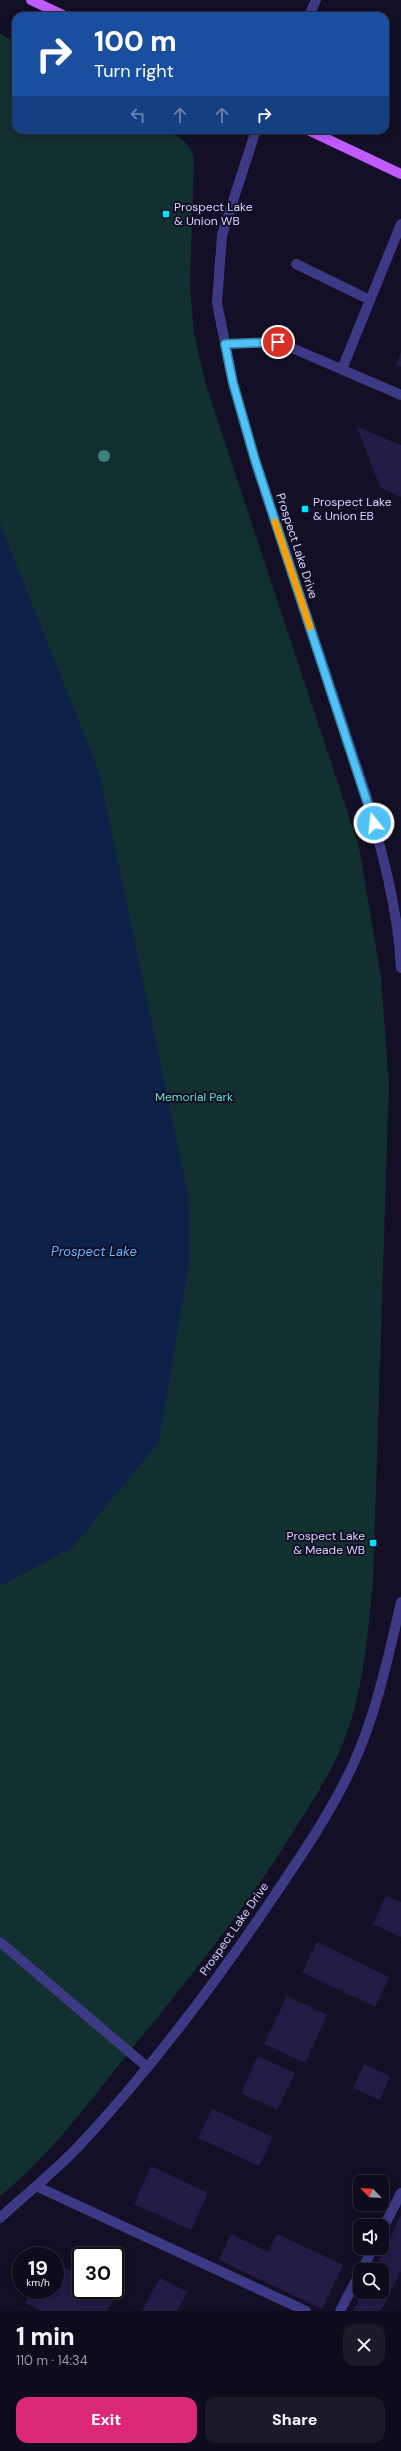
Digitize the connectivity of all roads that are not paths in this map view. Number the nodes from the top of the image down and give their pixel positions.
1 (31, 0) edge
2 (316, 0) edge
3 (57, 12) edge
4 (311, 12) edge
5 (255, 134) edge
6 (316, 134) edge
7 (401, 174) edge
8 (401, 224) edge
9 (296, 264) dead end
10 (370, 300) junction
11 (225, 344) junction
12 (342, 369) junction
13 (401, 395) edge
14 (401, 968) edge
15 (401, 1602) edge
16 (0, 1942) edge
17 (147, 2067) junction
18 (38, 2187) junction
19 (401, 2193) edge
20 (0, 2218) edge
21 (388, 2219) edge
22 (353, 2286) edge
23 (306, 2311) edge
24 (340, 2311) edge

1 - 3 main road
2 - 4 street
5 - 11 street, Prospect Lake Drive
6 - 7 main road
8 - 10 street
9 - 10 street
10 - 12 street
11 - 12 street
11 - 14 street, Prospect Lake Drive
12 - 13 street
15 - 17 street, Prospect Lake Drive
16 - 17 street
17 - 18 street, Prospect Lake Drive
18 - 20 street, Prospect Lake Drive
18 - 23 street
19 - 21 street
22 - 24 street

